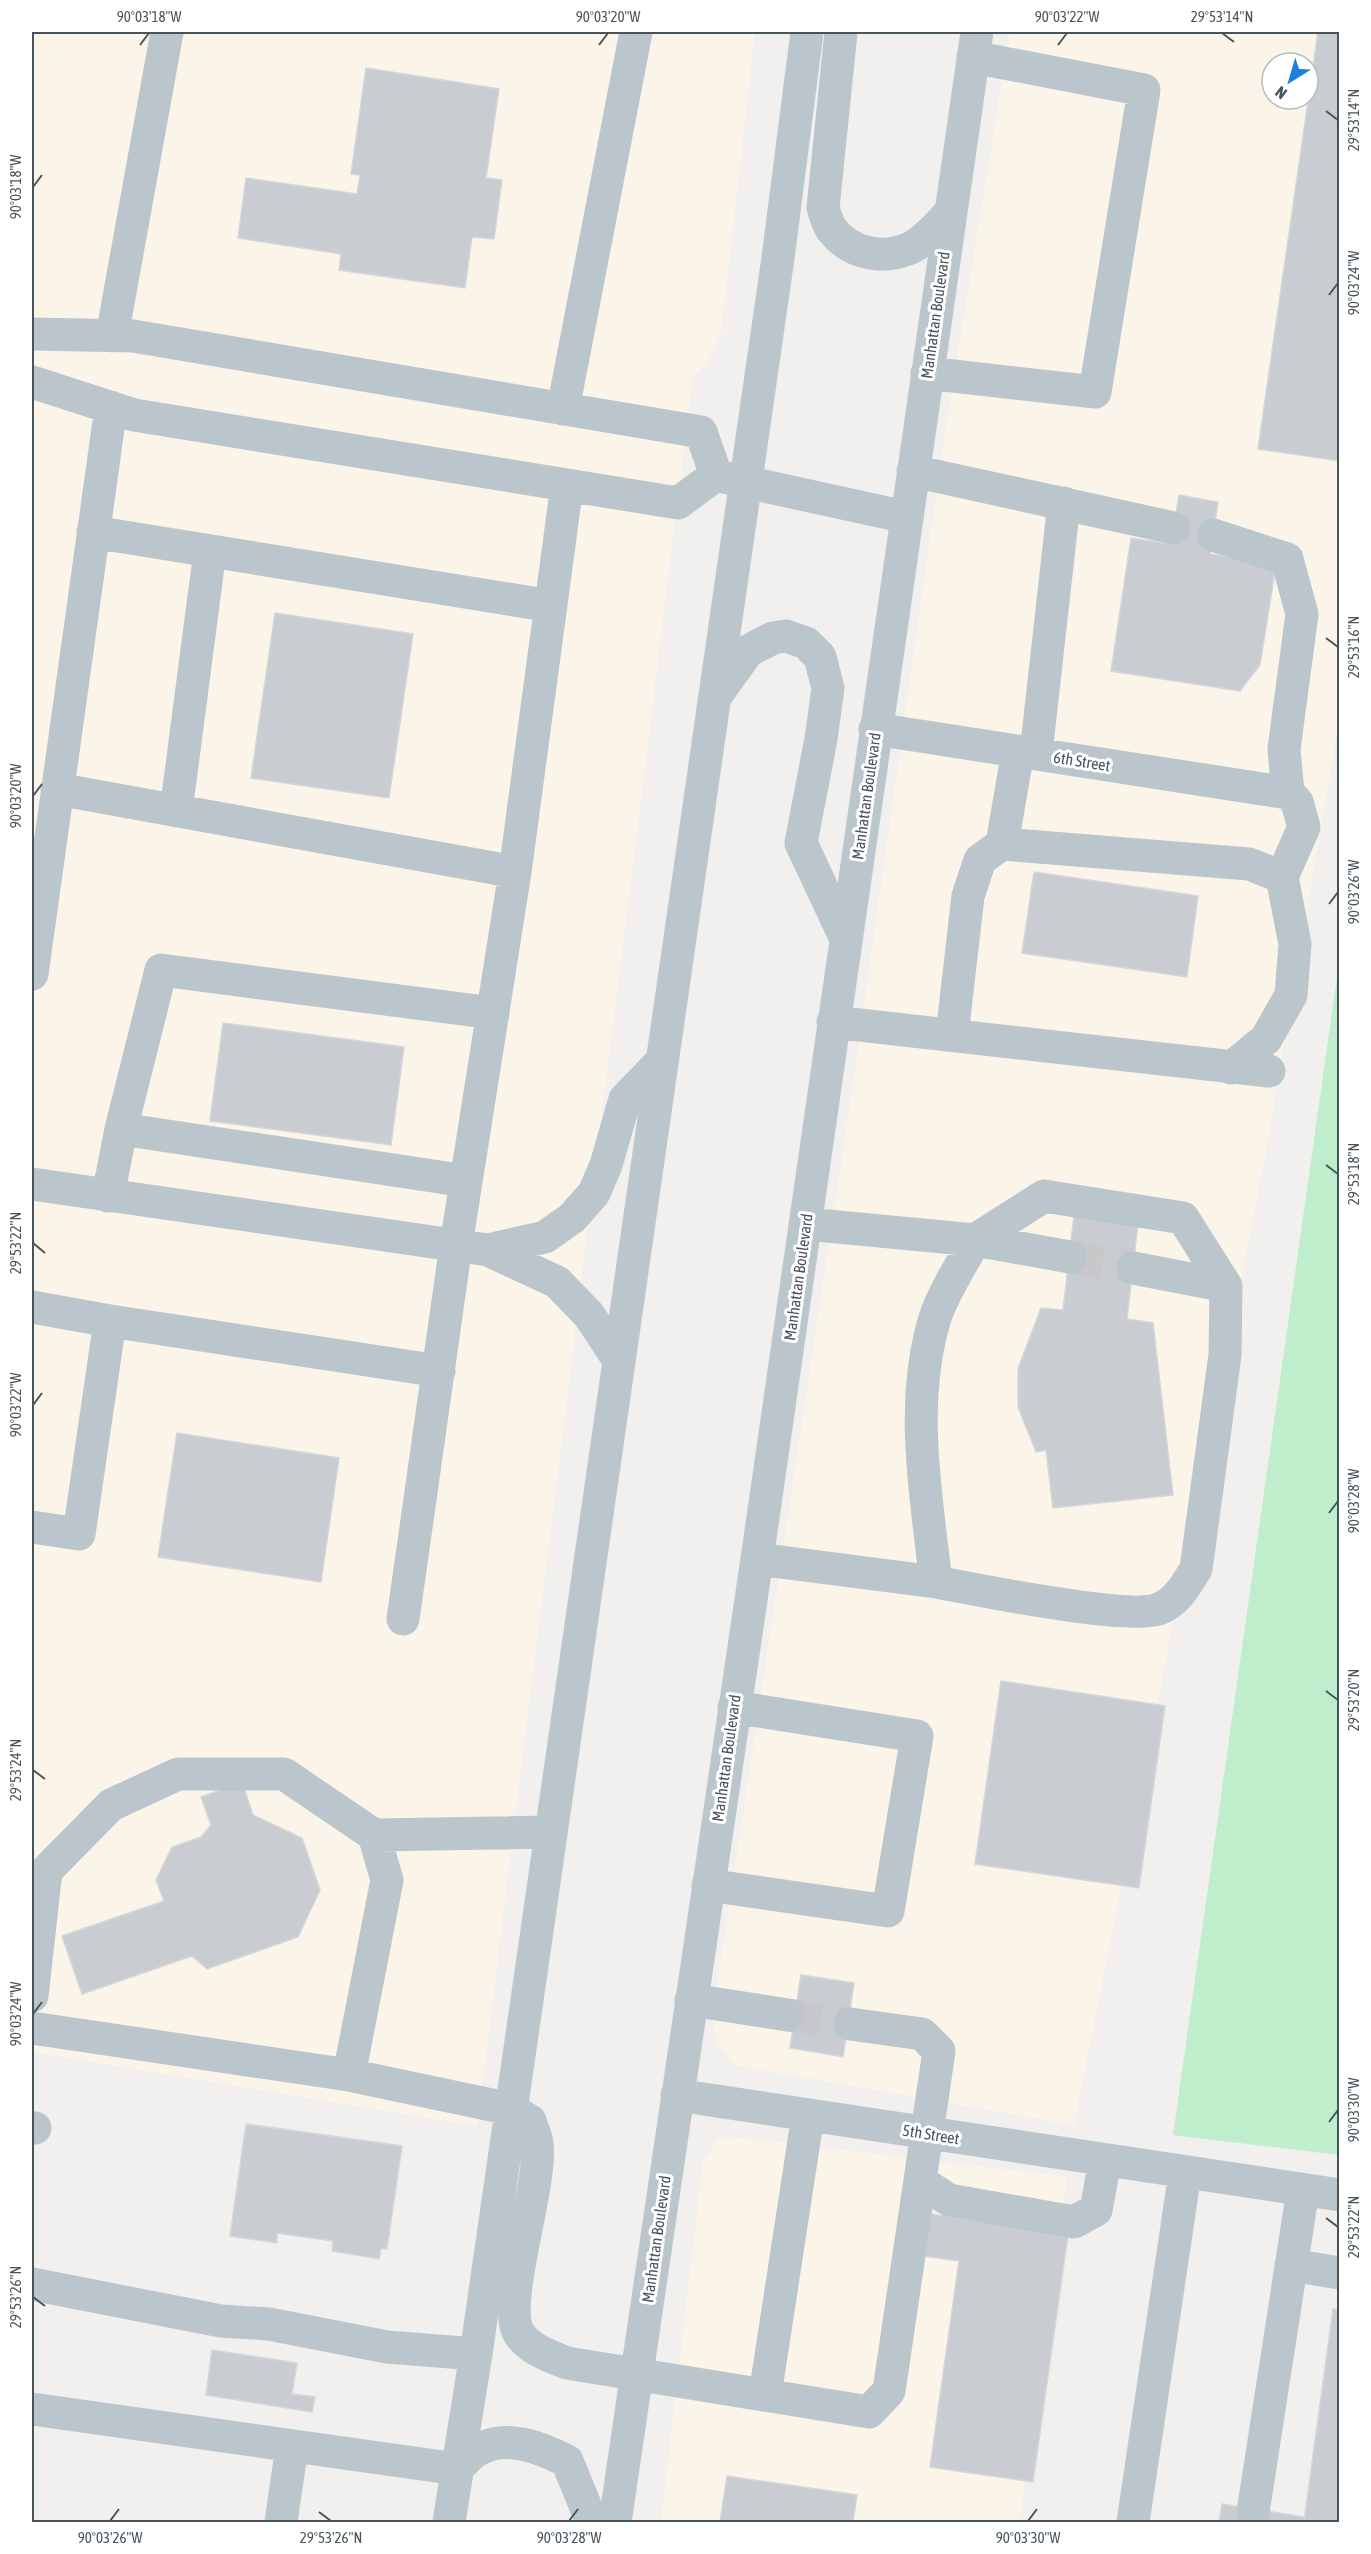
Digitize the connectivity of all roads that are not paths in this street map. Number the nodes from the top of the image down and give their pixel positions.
1 (167, 32) edge
2 (636, 32) edge
3 (807, 32) edge
4 (841, 32) edge
5 (975, 44) edge
6 (950, 213) junction
7 (32, 334) edge
8 (112, 336) junction
9 (927, 374) junction
10 (32, 382) edge
11 (111, 407) junction
12 (562, 409) junction
13 (913, 471) junction
14 (731, 478) junction
15 (567, 485) junction
16 (1064, 503) junction
17 (906, 517) junction
18 (1174, 528) dead end
19 (93, 532) junction
20 (1213, 535) dead end
21 (210, 551) junction
22 (551, 606) junction
23 (714, 698) junction
24 (876, 729) junction
25 (1027, 752) junction
26 (57, 789) junction
27 (1288, 793) junction
28 (176, 811) junction
29 (1002, 844) junction
30 (515, 872) junction
31 (1282, 877) junction
32 (846, 939) junction
33 (32, 974) edge
34 (493, 1013) junction
35 (833, 1022) junction
36 (952, 1035) junction
37 (660, 1063) junction
38 (1231, 1068) junction
39 (1269, 1071) dead end
40 (121, 1129) junction
41 (466, 1181) junction
42 (32, 1184) edge
43 (108, 1196) junction
44 (806, 1224) junction
45 (975, 1240) junction
46 (456, 1245) junction
47 (488, 1250) junction
48 (1070, 1257) tunnel mouth
49 (1133, 1268) tunnel mouth
50 (1226, 1286) junction
51 (32, 1307) edge
52 (110, 1321) junction
53 (618, 1359) junction
54 (439, 1371) junction
55 (32, 1527) edge
56 (757, 1559) junction
57 (936, 1582) junction
58 (403, 1619) dead end
59 (734, 1707) junction
60 (550, 1832) junction
61 (374, 1835) junction
62 (708, 1885) junction
63 (32, 1996) edge
64 (691, 2000) junction
65 (788, 2015) tunnel mouth
66 (850, 2024) tunnel mouth
67 (32, 2028) edge
68 (350, 2075) junction
69 (677, 2095) junction
70 (511, 2109) junction
71 (807, 2115) junction
72 (927, 2133) junction
73 (1105, 2161) junction
74 (1185, 2173) junction
75 (920, 2181) junction
76 (1303, 2190) junction
77 (1340, 2195) edge
78 (1291, 2265) junction
79 (1340, 2273) edge
80 (32, 2284) edge
81 (476, 2354) junction
82 (636, 2374) junction
83 (765, 2395) junction
84 (32, 2409) edge
85 (292, 2446) junction
86 (457, 2469) junction
87 (1253, 2512) dead end
88 (281, 2523) edge
89 (449, 2523) edge
90 (592, 2523) edge
91 (615, 2523) edge
92 (1132, 2523) edge

1 - 8 street
2 - 12 street
3 - 14 street
4 - 6 street
5 - 6 street, Manhattan Boulevard
5 - 9 street
6 - 9 street, Manhattan Boulevard
7 - 8 street
8 - 12 street
9 - 13 street, Manhattan Boulevard
10 - 11 street
11 - 15 street
11 - 19 street
12 - 14 street
13 - 16 street
13 - 17 street, Manhattan Boulevard
14 - 15 street
14 - 17 street
14 - 23 street
15 - 22 street
16 - 18 street
16 - 25 street
17 - 24 street, Manhattan Boulevard
19 - 21 street
19 - 26 street
20 - 27 street
21 - 22 street
21 - 28 street
22 - 30 street
23 - 32 street
23 - 37 street
24 - 25 street, 6th Street
24 - 32 street, Manhattan Boulevard
25 - 27 street, 6th Street
25 - 29 street
26 - 28 street
26 - 33 street
27 - 31 street
28 - 30 street
29 - 31 street
29 - 36 street
30 - 34 street
31 - 38 street
32 - 35 street, Manhattan Boulevard
34 - 40 street
34 - 41 street
35 - 36 street
35 - 44 street, Manhattan Boulevard
36 - 38 street
37 - 47 street
37 - 53 street
38 - 39 street
40 - 41 street
40 - 43 street
41 - 46 street
42 - 43 street
43 - 46 street
44 - 45 street
44 - 56 street, Manhattan Boulevard
45 - 48 street
45 - 50 street
45 - 57 street
46 - 47 street
46 - 54 street
47 - 53 street
49 - 50 street
50 - 57 street
51 - 52 street
52 - 54 street
52 - 55 street
53 - 60 street
54 - 58 street
56 - 57 street
56 - 59 street, Manhattan Boulevard
59 - 62 street, Manhattan Boulevard
59 - 62 street
60 - 61 street
60 - 70 street
61 - 63 street
61 - 68 street
62 - 64 street, Manhattan Boulevard
64 - 65 street
64 - 69 street, Manhattan Boulevard
66 - 72 street
67 - 68 street
68 - 70 street
69 - 71 street, 5th Street
69 - 82 street, Manhattan Boulevard
70 - 81 street
70 - 82 street
71 - 72 street, 5th Street
71 - 83 street
72 - 73 street, 5th Street
72 - 75 street
73 - 74 street, 5th Street
73 - 75 street
74 - 76 street, 5th Street
74 - 92 street
75 - 83 street
76 - 77 street, 5th Street
76 - 78 street
78 - 79 street
78 - 87 street
80 - 81 street
81 - 86 street
82 - 83 street
82 - 91 street, Manhattan Boulevard
84 - 85 street
85 - 86 street
85 - 88 street
86 - 89 street
86 - 90 street

